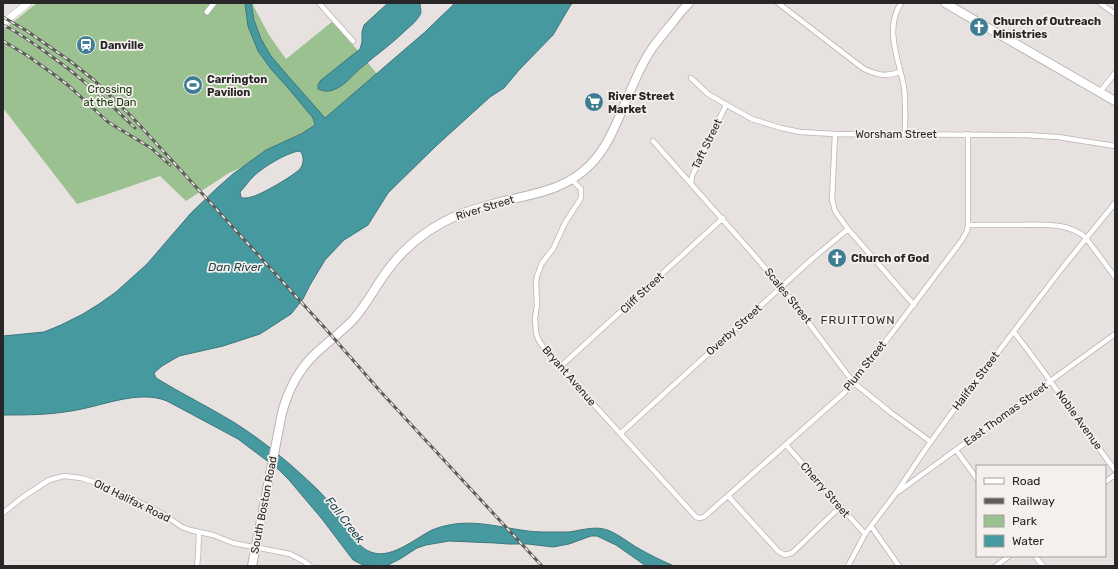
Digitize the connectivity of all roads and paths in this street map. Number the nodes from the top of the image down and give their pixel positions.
1 (28, 3) edge
2 (214, 3) edge
3 (319, 3) edge
4 (688, 3) edge
5 (778, 3) edge
6 (901, 3) edge
7 (945, 3) edge
8 (1100, 3) edge
9 (207, 12) dead end
10 (1115, 14) edge
11 (3, 23) edge
12 (353, 41) dead end
13 (900, 72) junction
14 (1115, 73) edge
15 (691, 78) dead end
16 (1100, 92) junction
17 (1115, 101) edge
18 (726, 105) junction
19 (835, 134) junction
20 (905, 134) junction
21 (968, 134) junction
22 (653, 141) dead end
23 (1115, 146) edge
24 (572, 180) junction
25 (691, 183) junction
26 (1115, 203) edge
27 (723, 218) junction
28 (968, 225) junction
29 (848, 229) junction
30 (1086, 238) junction
31 (1115, 277) edge
32 (781, 287) junction
33 (914, 305) junction
34 (1014, 332) junction
35 (1115, 334) edge
36 (560, 367) junction
37 (1050, 381) junction
38 (854, 382) junction
39 (621, 433) junction
40 (931, 442) junction
41 (276, 444) joint
42 (786, 445) junction
43 (956, 450) junction
44 (1115, 470) edge
45 (1115, 475) edge
46 (976, 478) edge
47 (1106, 481) edge
48 (896, 493) junction
49 (728, 496) junction
50 (840, 506) junction
51 (688, 507) joint
52 (3, 513) edge
53 (871, 526) junction
54 (199, 532) junction
55 (865, 534) junction
56 (256, 547) junction
57 (1008, 557) edge
58 (1037, 557) edge
59 (197, 566) edge
60 (252, 566) edge
61 (310, 566) edge
62 (848, 566) edge
63 (899, 566) edge
64 (996, 566) edge
65 (1043, 566) edge

1 - 11 main road
2 - 9 street
3 - 12 street
4 - 24 main road, River Street
5 - 13 street
6 - 13 street
7 - 16 main road
8 - 10 street
13 - 20 street
14 - 16 street
15 - 18 street, Worsham Street
16 - 17 main road
18 - 19 street, Worsham Street
18 - 25 street, Taft Street
19 - 20 street, Worsham Street
19 - 29 street
20 - 21 street, Worsham Street
21 - 23 street, Worsham Street
21 - 28 street, Plum Street
22 - 25 street, Scales Street
24 - 36 street, Bryant Avenue
24 - 41 main road, River Street
25 - 27 street, Scales Street
26 - 30 street, Halifax Street
27 - 32 street, Scales Street
27 - 36 street, Cliff Street
28 - 30 street
28 - 33 street, Plum Street
29 - 32 street, Overby Street
29 - 33 street
30 - 31 street
30 - 34 street, Halifax Street
32 - 38 street, Scales Street
32 - 39 street, Overby Street
33 - 38 street, Plum Street
34 - 37 street, Noble Avenue
34 - 40 street, Halifax Street
35 - 37 street, East Thomas Street
36 - 39 street, Bryant Avenue
37 - 43 street, East Thomas Street
37 - 44 street, Noble Avenue
38 - 40 street, Scales Street
38 - 42 street, Plum Street
39 - 51 street, Bryant Avenue
40 - 48 street, Halifax Street
41 - 56 main road, South Boston Road
42 - 49 street, Plum Street
42 - 50 street, Cherry Street
43 - 46 street
43 - 48 street, East Thomas Street
45 - 47 street
48 - 53 street, Halifax Street
49 - 50 street
49 - 51 street, Plum Street
50 - 55 street, Cherry Street
52 - 54 street, Old Halifax Road
53 - 55 street, Halifax Street
53 - 63 street
54 - 56 street, Old Halifax Road
54 - 59 street
55 - 62 street, Halifax Street
56 - 60 main road, South Boston Road
56 - 61 street, Old Halifax Road
57 - 64 street
58 - 65 street

